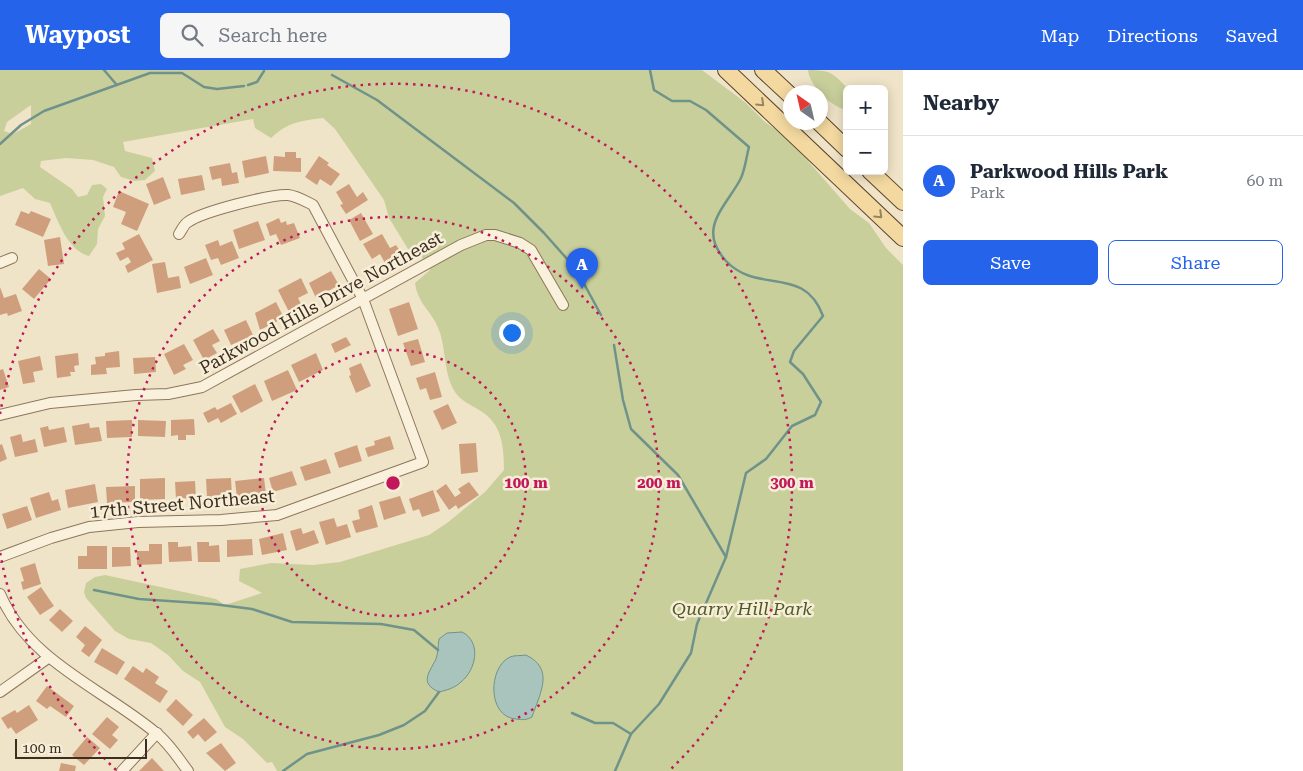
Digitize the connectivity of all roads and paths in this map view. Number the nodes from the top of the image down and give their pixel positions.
1 (726, 70) edge
2 (763, 70) edge
3 (783, 89) edge
4 (827, 130) edge
5 (843, 145) edge
6 (874, 175) edge
7 (903, 202) edge
8 (179, 234) dead end
9 (903, 238) edge
10 (12, 258) dead end
11 (0, 263) edge
12 (363, 299) junction
13 (564, 305) dead end
14 (0, 416) edge
15 (0, 557) edge
16 (0, 594) edge
17 (48, 658) junction
18 (0, 692) edge
19 (156, 733) junction
20 (122, 771) edge
21 (188, 771) edge

1 -> 9 main road
2 - 3 main road
4 - 5 main road
6 - 7 main road
8 - 12 street
10 - 11 street
12 - 13 street, Parkwood Hills Drive Northeast
12 - 14 street, Parkwood Hills Drive Northeast
12 - 15 street, 17th Street Northeast
16 - 17 street
17 - 18 street
17 - 19 street
19 - 20 street
19 - 21 street

